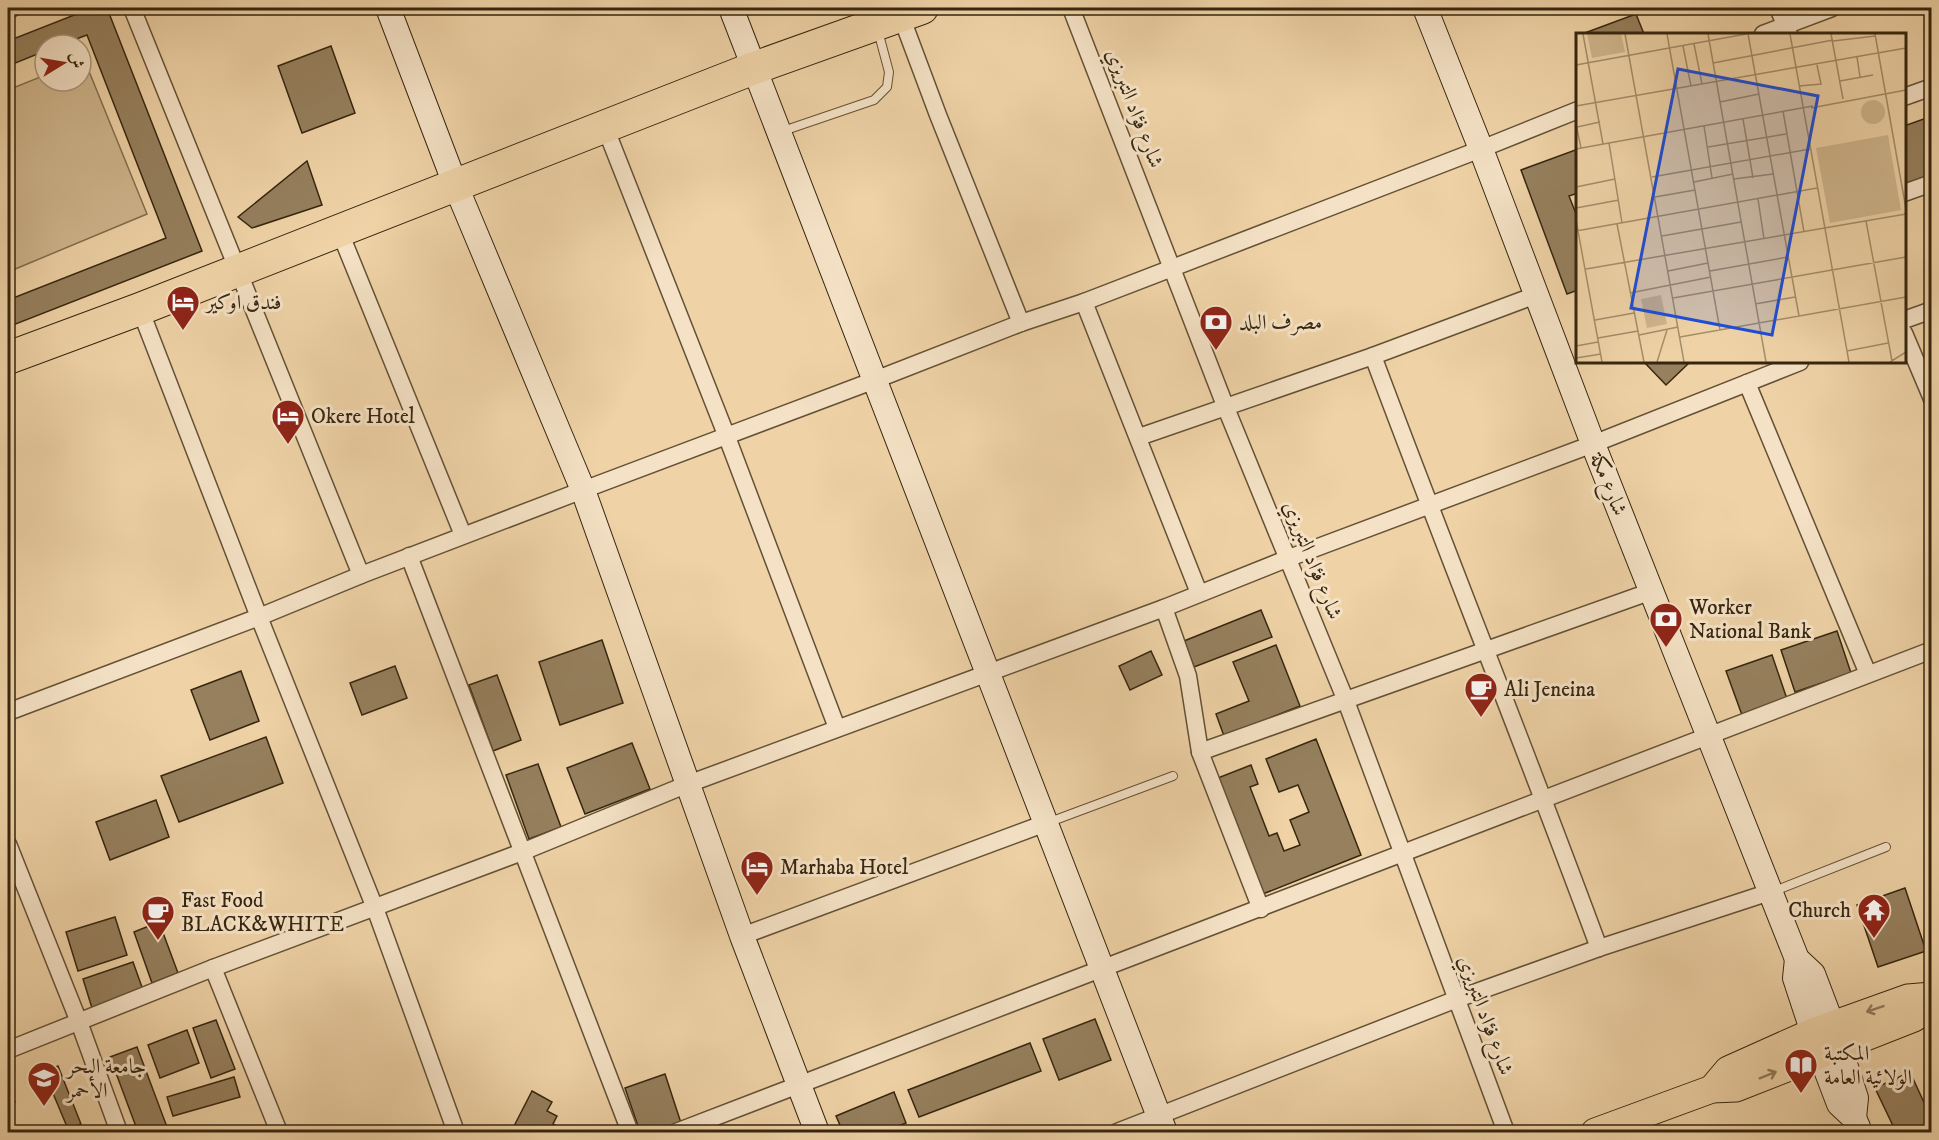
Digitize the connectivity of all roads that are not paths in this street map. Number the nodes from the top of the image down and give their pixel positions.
1 (13, 8) edge
2 (132, 8) edge
3 (387, 8) edge
4 (731, 8) edge
5 (1071, 8) edge
6 (1425, 8) edge
7 (1778, 8) edge
8 (1832, 8) edge
9 (8, 10) edge
10 (900, 16) edge
11 (1787, 30) edge
12 (1769, 33) edge
13 (754, 68) junction
14 (1932, 87) edge
15 (1906, 97) edge
16 (1576, 111) edge
17 (605, 127) junction
18 (779, 132) junction
19 (1481, 149) junction
20 (1932, 183) edge
21 (455, 184) junction
22 (1906, 193) edge
23 (339, 230) junction
24 (1173, 266) junction
25 (239, 270) junction
26 (1536, 295) junction
27 (1084, 302) junction
28 (140, 309) junction
29 (1932, 310) edge
30 (1906, 320) edge
31 (1021, 323) junction
32 (1906, 335) edge
33 (1373, 356) junction
34 (8, 358) edge
35 (1797, 363) edge
36 (875, 380) junction
37 (1747, 383) junction
38 (1932, 399) edge
39 (1226, 408) junction
40 (727, 437) junction
41 (1139, 437) junction
42 (1593, 444) junction
43 (583, 490) junction
44 (1428, 506) junction
45 (463, 536) junction
46 (409, 556) junction
47 (1289, 558) junction
48 (361, 575) junction
49 (1652, 591) junction
50 (1199, 594) junction
51 (1164, 608) junction
52 (259, 617) junction
53 (1485, 650) junction
54 (1932, 650) edge
55 (989, 672) junction
56 (1868, 674) junction
57 (1346, 702) junction
58 (8, 712) edge
59 (837, 728) junction
60 (1707, 736) junction
61 (1200, 752) junction
62 (1173, 776) dead end
63 (687, 784) junction
64 (1544, 798) junction
65 (1046, 824) junction
66 (8, 844) edge
67 (1886, 848) dead end
68 (522, 852) junction
69 (1402, 854) junction
70 (1770, 892) junction
71 (375, 908) junction
72 (1261, 909) junction
73 (742, 936) junction
74 (1599, 948) junction
75 (213, 968) junction
76 (1101, 970) junction
77 (1932, 996) edge
78 (1457, 999) junction
79 (1932, 1003) edge
80 (79, 1022) junction
81 (1826, 1039) junction
82 (8, 1050) edge
83 (798, 1085) junction
84 (1161, 1124) edge
85 (1857, 1125) edge
86 (119, 1132) edge
87 (279, 1132) edge
88 (456, 1132) edge
89 (630, 1132) edge
90 (676, 1132) edge
91 (817, 1132) edge
92 (1118, 1132) edge
93 (1506, 1132) edge
94 (1595, 1132) edge

1 - 9 street
2 - 25 street
3 - 21 street
4 - 13 street
5 - 24 street, شارع فؤاد التبريزي
6 - 19 street, شارع مكة
7 - 11 street
8 - 11 street
10 - 13 highway
10 - 18 lane
10 - 31 street
11 - 12 street
13 - 17 highway
13 - 18 street
14 - 15 street
16 - 19 street
17 - 21 highway
17 - 40 street
18 - 36 street
19 - 24 street
19 - 26 street, شارع مكة
20 - 22 street
21 - 23 highway
21 - 43 street
23 - 25 highway
23 - 45 street
24 - 27 street
24 - 39 street, شارع فؤاد التبريزي
25 - 28 highway
25 - 48 street
26 - 33 street
26 - 42 street, شارع مكة
27 - 31 street
27 - 41 street
28 - 34 highway
28 - 52 street
29 - 30 street
31 - 36 street
32 - 38 street
33 - 39 street
33 - 44 street
35 - 37 street
36 - 40 street
36 - 55 street
37 - 42 street
37 - 56 street
39 - 41 street
39 - 47 street, شارع فؤاد التبريزي
40 - 43 street
40 - 59 street
41 - 50 street
42 - 44 street
42 - 49 street, شارع مكة
43 - 45 street
43 - 63 street
44 - 47 street
44 - 53 street
45 - 46 street
46 - 48 street
46 - 68 street
47 - 50 street
47 - 57 street, شارع فؤاد التبريزي
48 - 52 street
49 - 53 street
49 - 60 street, شارع مكة
50 - 51 street
51 - 55 street
51 - 61 street
52 - 58 street
52 - 71 street
53 - 57 street
53 - 64 street
54 - 56 street
55 - 59 street
55 - 65 street
56 - 60 street
57 - 61 street
57 - 69 street, شارع فؤاد التبريزي
59 - 63 street
60 - 64 street
60 - 70 street, شارع مكة
61 - 72 street
62 - 65 lane
63 - 68 street
63 - 73 street
64 - 69 street
64 - 74 street
65 - 73 street
65 - 76 street
66 - 80 street
67 - 70 lane
68 - 71 street
68 - 89 street
69 - 72 street
69 - 78 street, شارع فؤاد التبريزي
70 - 74 street
70 - 81 street, شارع مكة
71 - 75 street
71 - 88 street
72 - 76 street
73 - 83 street
74 - 78 street
75 - 80 street
75 - 87 street
76 - 83 street
76 - 84 street
77 -> 81 main road
78 - 84 street
78 - 93 street, شارع فؤاد التبريزي
79 - 81 main road
80 - 82 street
80 - 86 street
81 - 85 street, شارع مكة
81 - 94 main road
83 - 90 street
83 - 91 street
84 - 92 street

